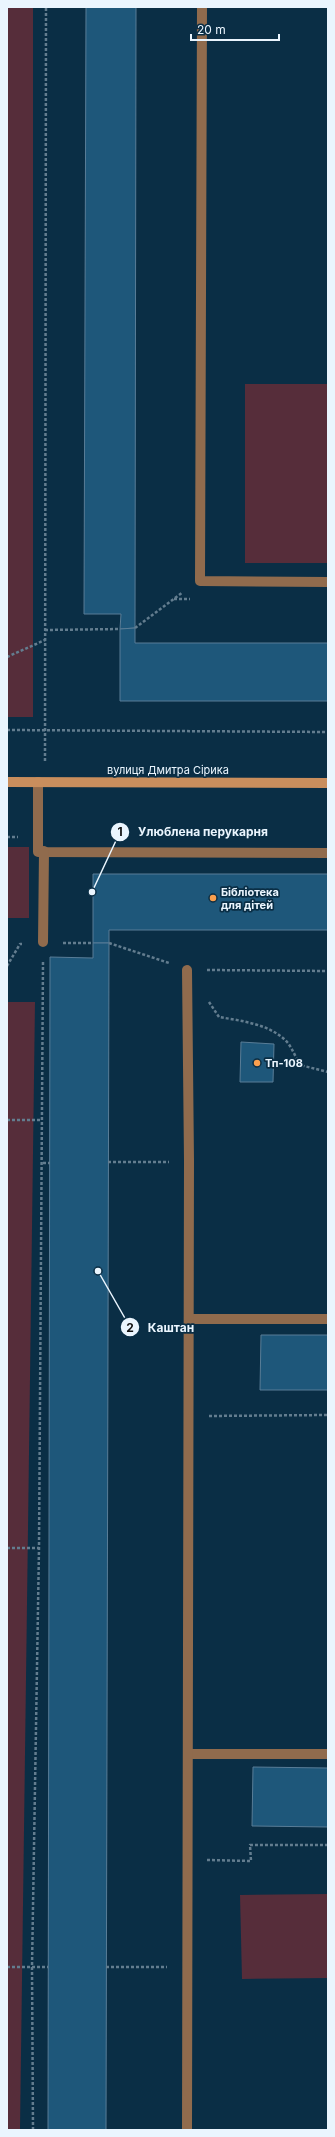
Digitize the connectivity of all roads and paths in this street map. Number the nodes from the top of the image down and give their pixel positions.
1 (46, 7) edge
2 (202, 7) edge
3 (200, 581) junction
4 (328, 582) edge
5 (135, 628) dead end
6 (120, 629) dead end
7 (45, 630) junction
8 (45, 640) junction
9 (7, 657) edge
10 (7, 730) edge
11 (45, 730) junction
12 (328, 732) edge
13 (7, 782) edge
14 (41, 782) junction
15 (328, 783) edge
16 (44, 851) junction
17 (328, 852) edge
18 (43, 942) junction
19 (93, 943) dead end
20 (109, 943) dead end
21 (7, 966) edge
22 (187, 970) junction
23 (328, 971) edge
24 (207, 999) dead end
25 (328, 1072) edge
26 (7, 1120) edge
27 (42, 1120) junction
28 (108, 1162) dead end
29 (189, 1162) junction
30 (43, 1163) junction
31 (50, 1163) dead end
32 (189, 1319) junction
33 (328, 1319) edge
34 (328, 1415) edge
35 (189, 1416) junction
36 (7, 1548) edge
37 (39, 1548) junction
38 (188, 1754) junction
39 (328, 1754) edge
40 (328, 1845) edge
41 (188, 1860) junction
42 (7, 1967) edge
43 (32, 1967) junction
44 (48, 1967) dead end
45 (106, 1967) dead end
46 (188, 1967) junction
47 (33, 2130) edge
48 (187, 2130) edge

1 - 7 path
2 - 3 lane
3 - 4 lane
3 - 5 path
6 - 7 path
7 - 8 path
8 - 9 path
8 - 11 path
10 - 11 path
11 - 12 path
11 - 14 path
13 - 14 street, вулиця Дмитра Сірика
14 - 15 street, вулиця Дмитра Сірика
14 - 16 lane
16 - 17 lane
16 - 18 lane
18 - 19 path
18 - 21 path
18 - 27 path
20 - 22 path
22 - 23 path
22 - 29 lane
24 - 25 path
26 - 27 path
27 - 30 path
28 - 29 path
29 - 32 lane
30 - 31 path
30 - 37 path
32 - 33 lane
32 - 35 lane
34 - 35 path
35 - 38 lane
36 - 37 path
37 - 43 path
38 - 39 lane
38 - 41 lane
40 - 41 path
41 - 46 lane
42 - 43 path
43 - 44 path
43 - 47 path
45 - 46 path
46 - 48 lane

